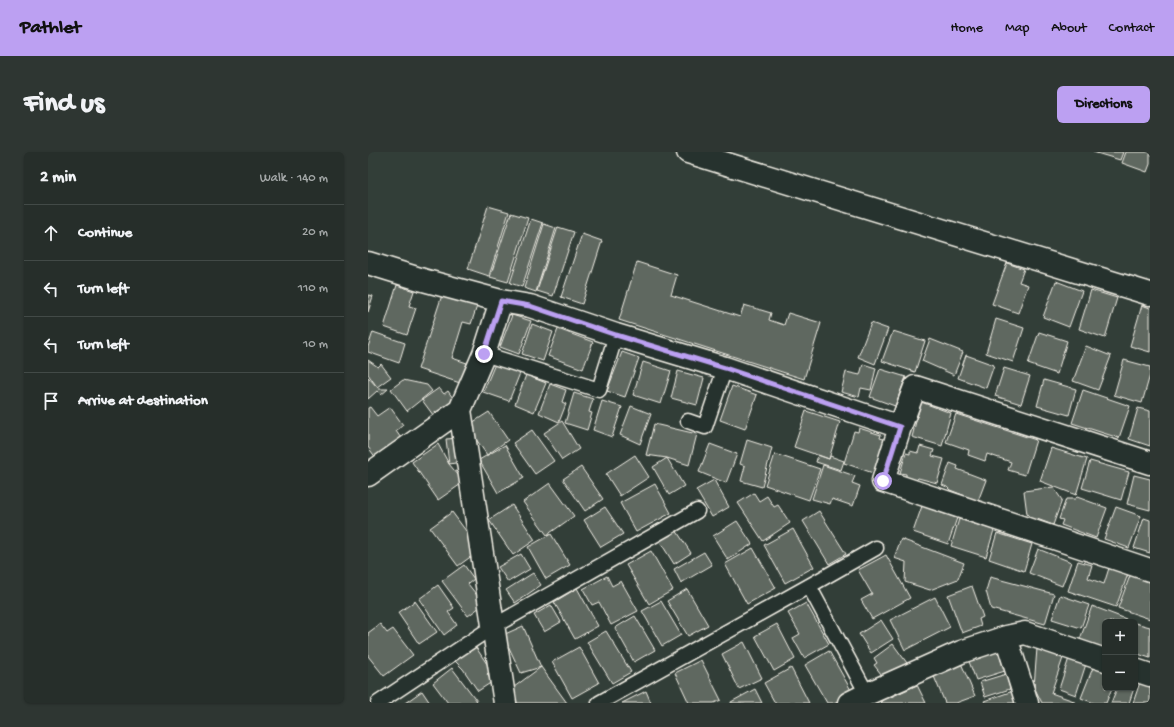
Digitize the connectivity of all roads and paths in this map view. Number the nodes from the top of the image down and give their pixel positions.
1 (688, 152) edge
2 (368, 263) edge
3 (1150, 294) edge
4 (501, 301) junction
5 (616, 335) junction
6 (484, 354) junction
7 (725, 368) junction
8 (460, 410) junction
9 (688, 421) dead end
10 (900, 427) junction
11 (1150, 463) edge
12 (368, 476) edge
13 (696, 511) dead end
14 (876, 548) dead end
15 (1150, 570) edge
16 (809, 586) junction
17 (494, 626) junction
18 (1006, 636) junction
19 (1102, 659) edge
20 (1138, 671) edge
21 (1150, 675) edge
22 (858, 698) edge
23 (378, 703) edge
24 (505, 703) edge
25 (599, 703) edge
26 (1027, 703) edge

1 - 3 street
2 - 4 street
4 - 5 street
4 - 6 street
5 - 6 lane
5 - 7 street
6 - 8 street
7 - 9 lane
7 - 10 street
8 - 12 street
8 - 17 street
10 - 11 street
10 - 15 street
13 - 17 lane
14 - 16 lane
16 - 22 lane
16 - 25 lane
17 - 23 lane
17 - 24 street
18 - 19 street
18 - 22 street
18 - 26 street
20 - 21 street

